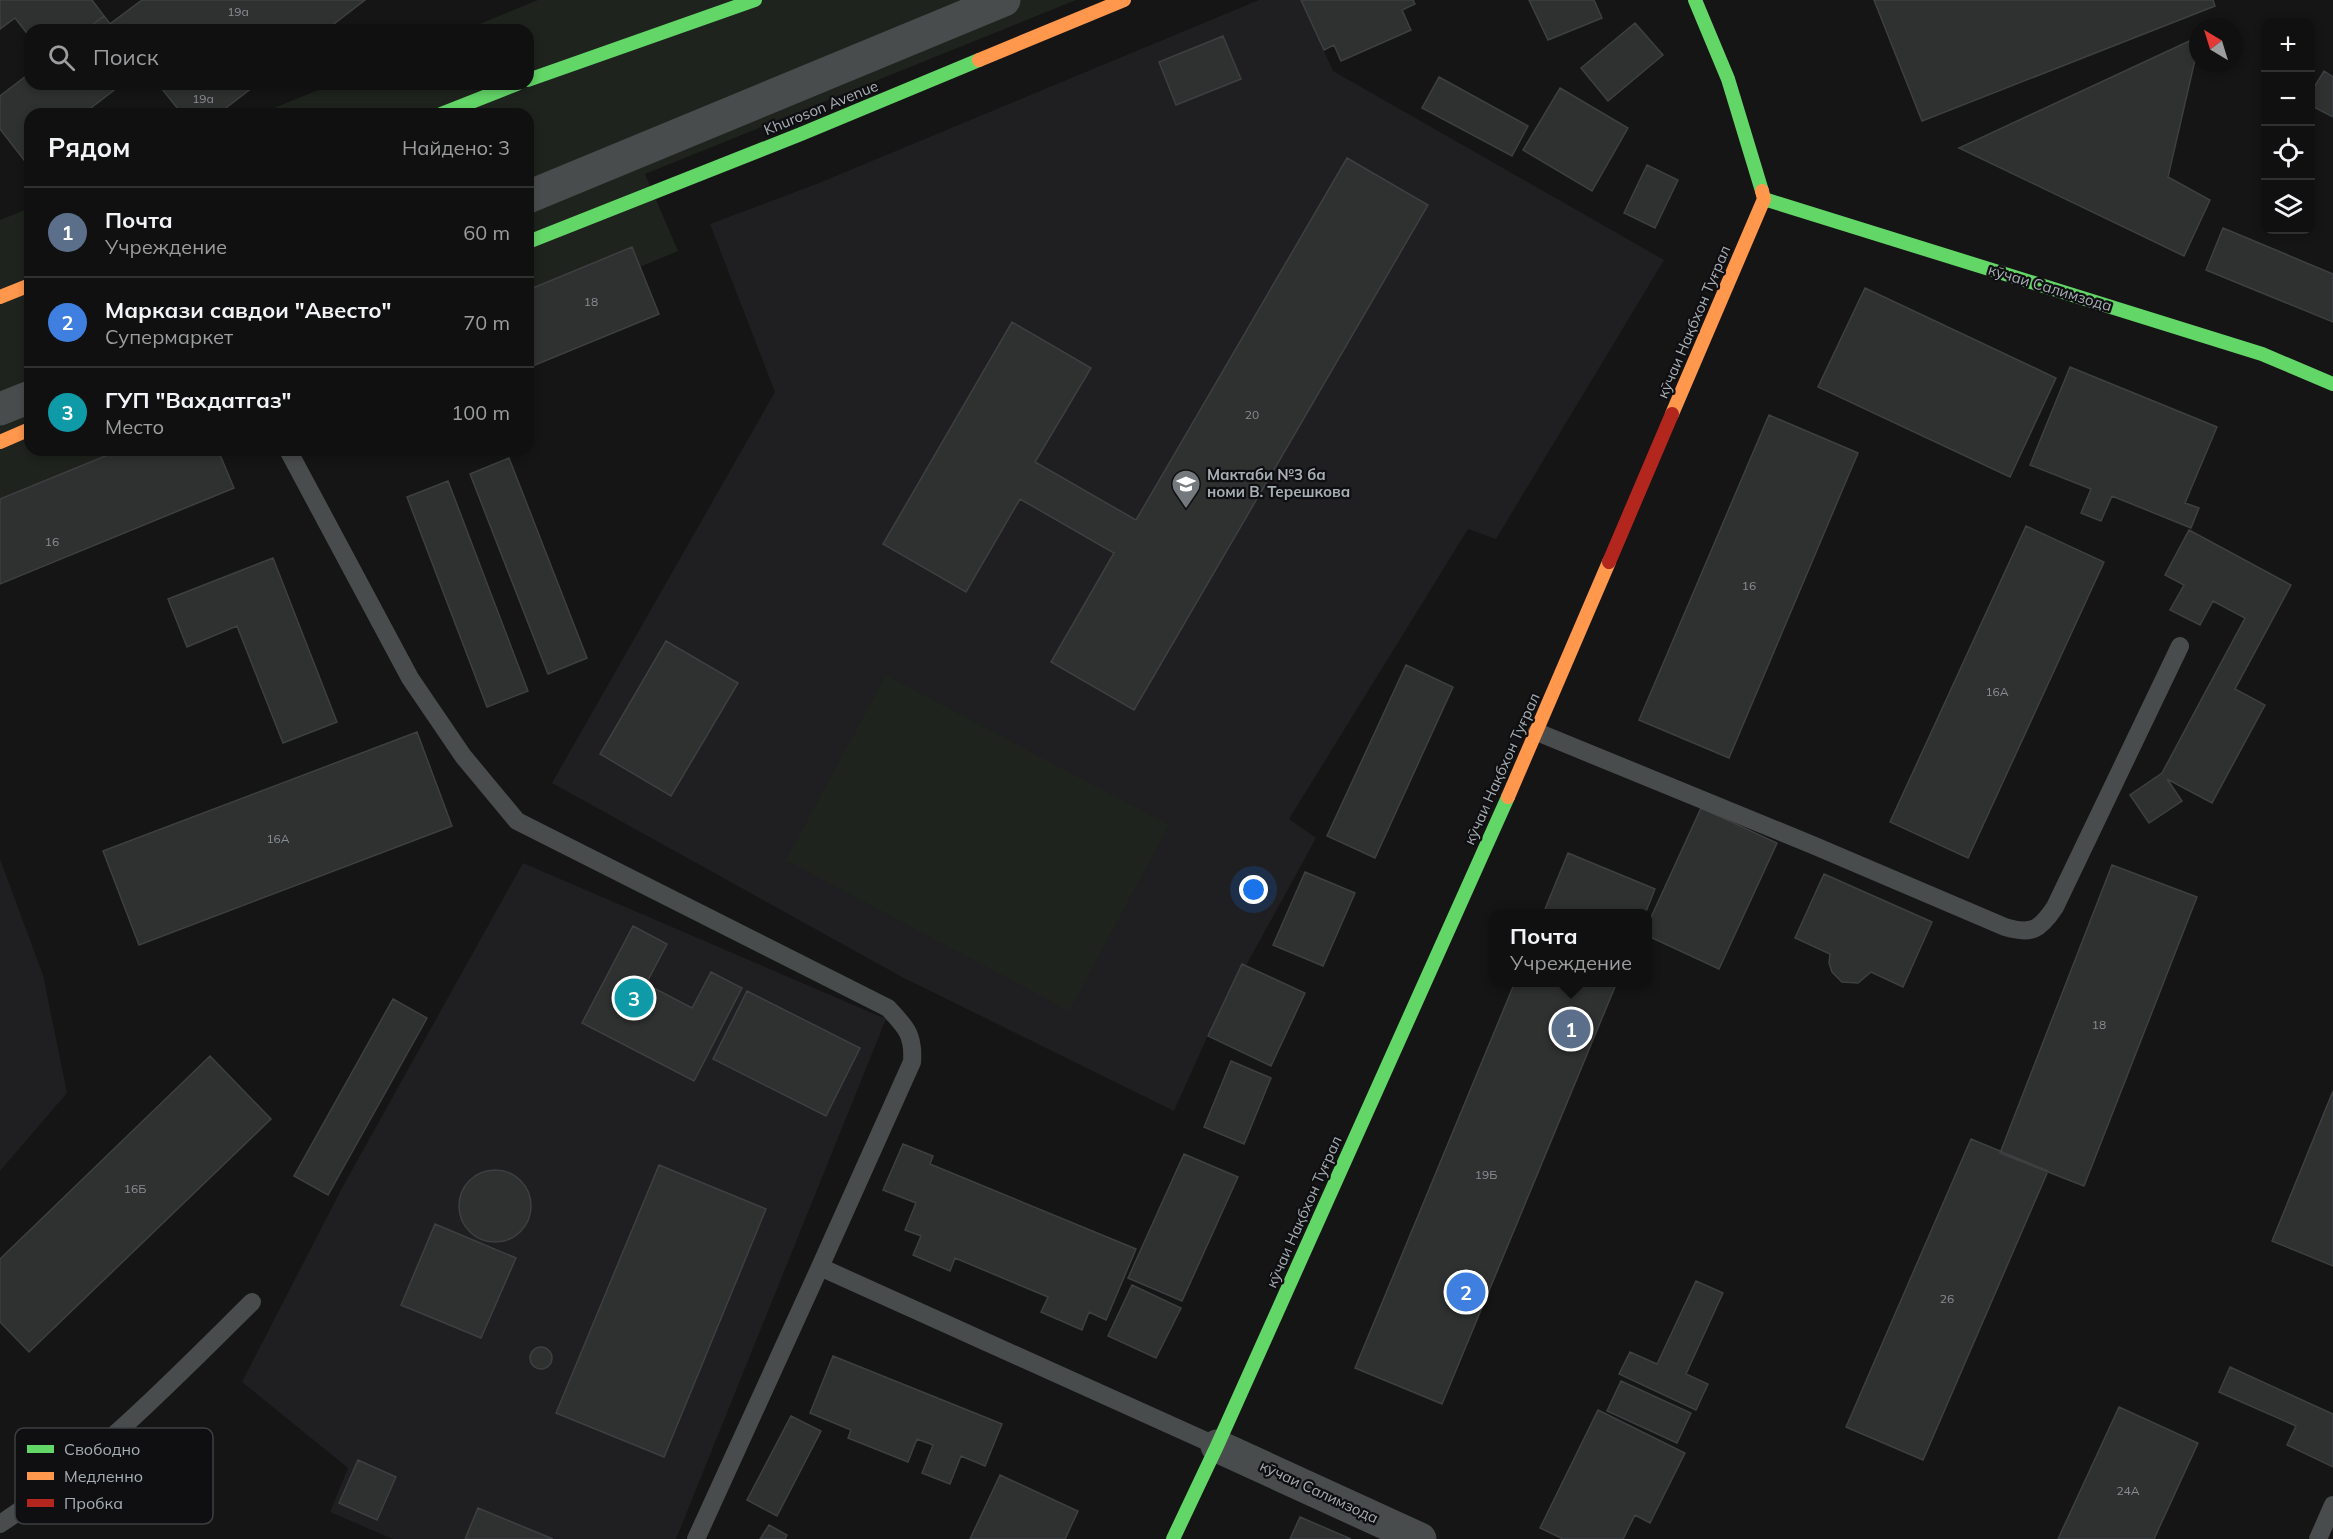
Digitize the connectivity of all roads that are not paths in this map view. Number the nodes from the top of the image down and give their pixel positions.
1 (755, 0) edge
2 (1004, 0) edge
3 (1124, 0) edge
4 (1695, 0) edge
5 (534, 78) edge
6 (502, 90) edge
7 (456, 108) edge
8 (534, 194) edge
9 (1764, 199) junction
10 (534, 240) edge
11 (24, 287) edge
12 (0, 297) edge
13 (2333, 384) edge
14 (24, 400) edge
15 (0, 410) edge
16 (24, 431) edge
17 (0, 441) edge
18 (291, 456) edge
19 (2180, 646) dead end
20 (1537, 732) junction
21 (820, 1267) junction
22 (252, 1302) dead end
23 (123, 1428) edge
24 (1217, 1446) junction
25 (2333, 1505) edge
26 (15, 1514) edge
27 (0, 1524) edge
28 (696, 1539) edge
29 (1173, 1539) edge
30 (1420, 1539) edge
31 (2318, 1539) edge

1 - 5 street
2 - 8 street
3 - 10 street, Khuroson Avenue
4 - 9 street
6 - 7 street
9 - 13 street, кӯчаи Салимзода
9 - 20 street, кӯчаи Нақбхон Туғрал
11 - 12 street
14 - 15 street
16 - 17 street
18 - 21 lane
19 - 20 lane
20 - 24 street, кӯчаи Нақбхон Туғрал
21 - 24 lane
21 - 28 lane
22 - 23 lane
24 - 29 street, кӯчаи Нақбхон Туғрал
24 - 30 street, кӯчаи Салимзода
25 - 31 lane
26 - 27 lane

